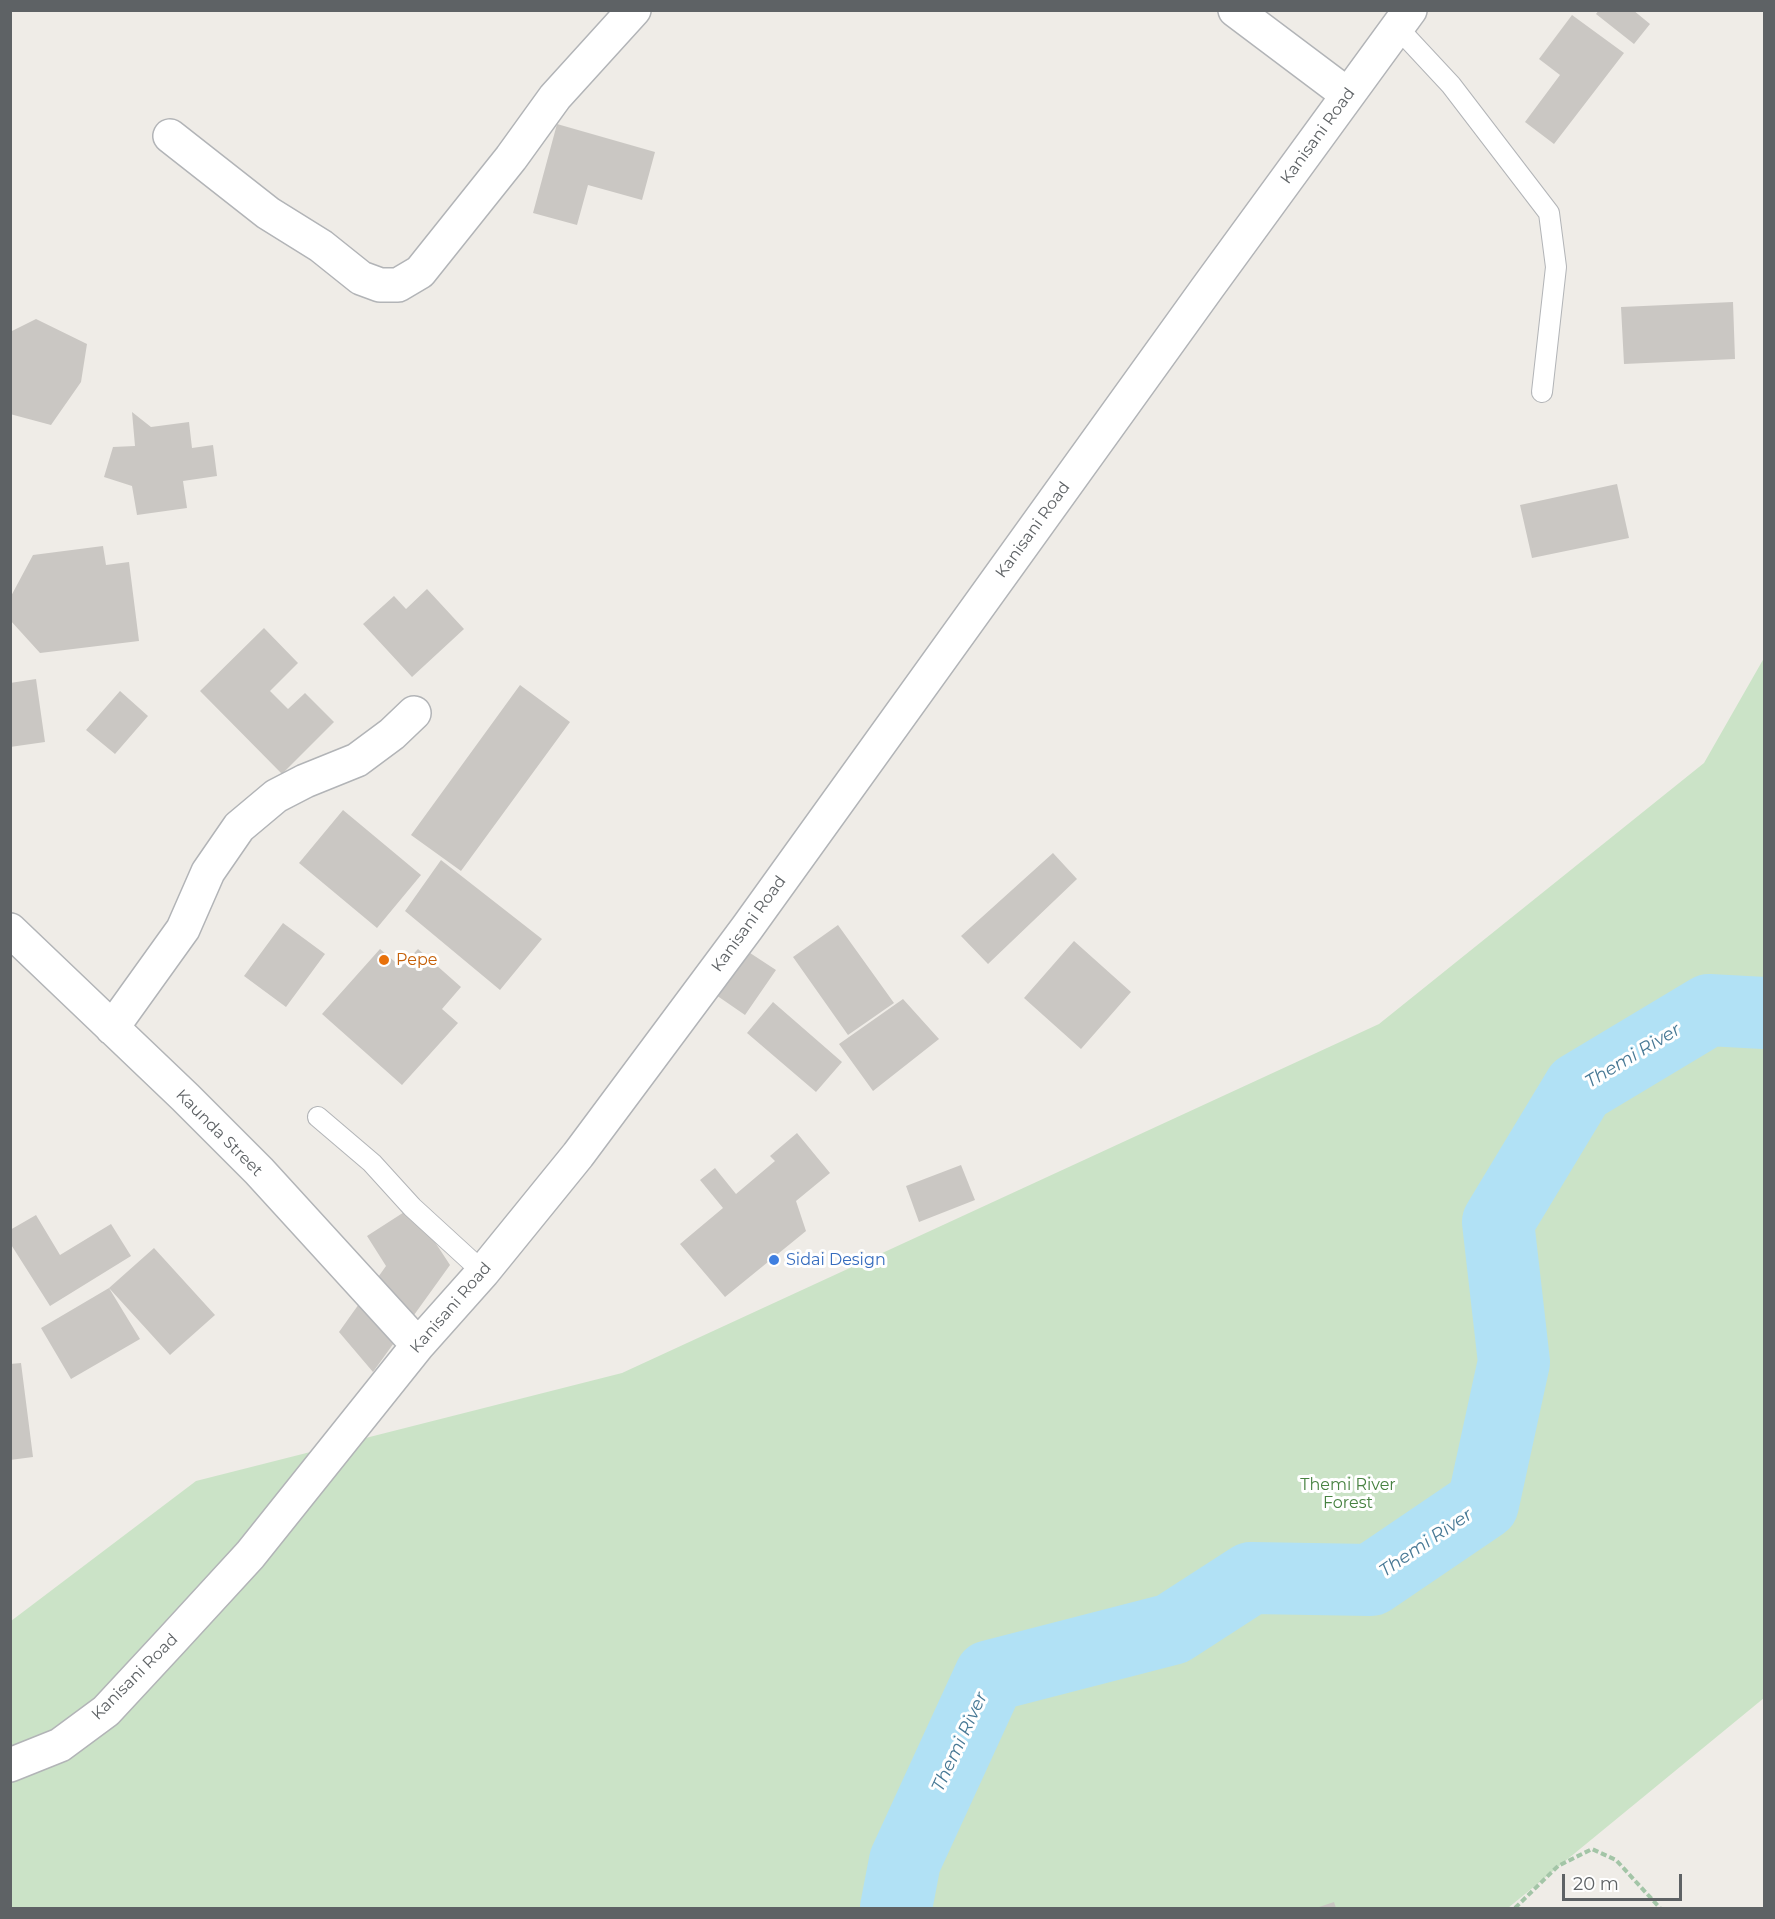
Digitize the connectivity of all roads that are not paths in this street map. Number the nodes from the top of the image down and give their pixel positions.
1 (634, 10) edge
2 (1235, 10) edge
3 (1404, 19) edge
4 (1348, 95) junction
5 (170, 136) dead end
6 (1542, 392) dead end
7 (414, 713) dead end
8 (10, 930) edge
9 (112, 1028) junction
10 (318, 1117) dead end
11 (483, 1272) junction
12 (418, 1345) junction
13 (10, 1765) edge

1 - 5 street
2 - 4 street
3 - 4 street, Kanisani Road
3 - 6 lane
4 - 11 street, Kanisani Road
7 - 9 street
8 - 9 street, Kaunda Street
9 - 12 street, Kaunda Street
10 - 11 lane
11 - 12 street, Kanisani Road
12 - 13 street, Kanisani Road

